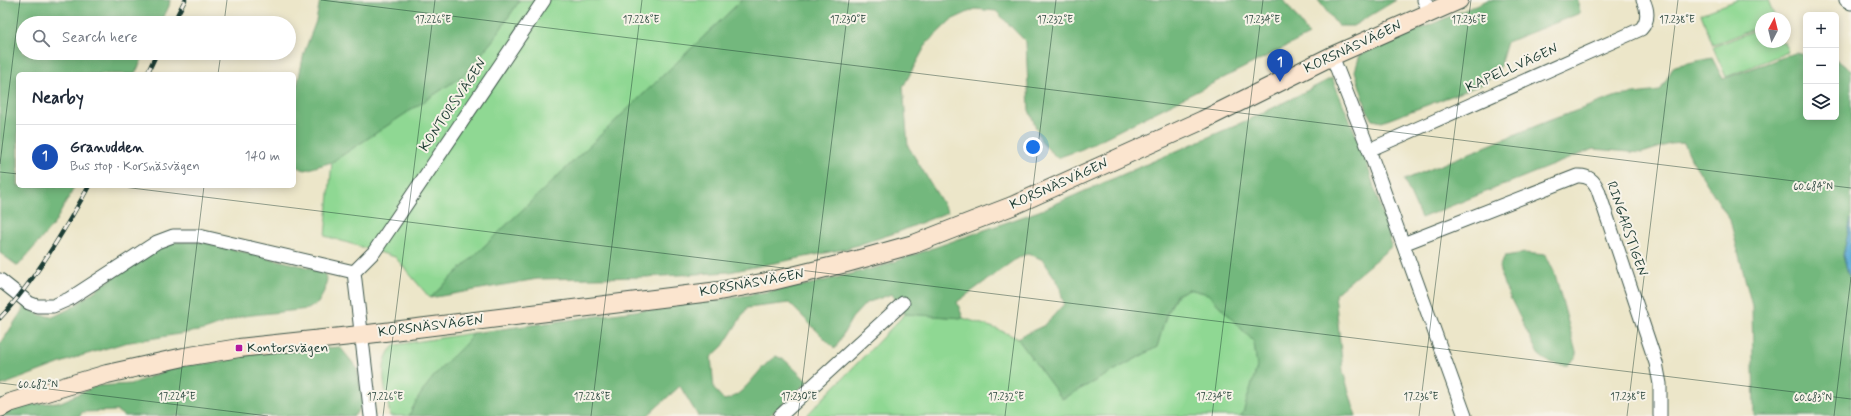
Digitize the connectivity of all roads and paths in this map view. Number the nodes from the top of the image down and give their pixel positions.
1 (544, 0) edge
2 (1459, 0) edge
3 (1643, 0) edge
4 (1846, 0) edge
5 (1851, 3) edge
6 (1427, 6) edge
7 (1332, 56) junction
8 (1369, 150) junction
9 (1403, 244) junction
10 (354, 272) junction
11 (0, 280) edge
12 (903, 303) dead end
13 (360, 335) junction
14 (0, 408) edge
15 (371, 416) edge
16 (780, 416) edge
17 (1465, 416) edge
18 (1660, 416) edge

1 - 10 street, KONTORSVÄGEN
2 - 6 street, KORSNÄSVÄGEN
3 - 8 street, KAPELLVÄGEN
4 - 5 street
6 - 7 street, KORSNÄSVÄGEN
7 - 8 street
7 - 13 street, KORSNÄSVÄGEN
8 - 9 street
9 - 17 street
9 - 18 street, RINGARSTIGEN
10 - 11 street
10 - 13 street
12 - 16 street
13 - 14 street, KORSNÄSVÄGEN
13 - 15 street

